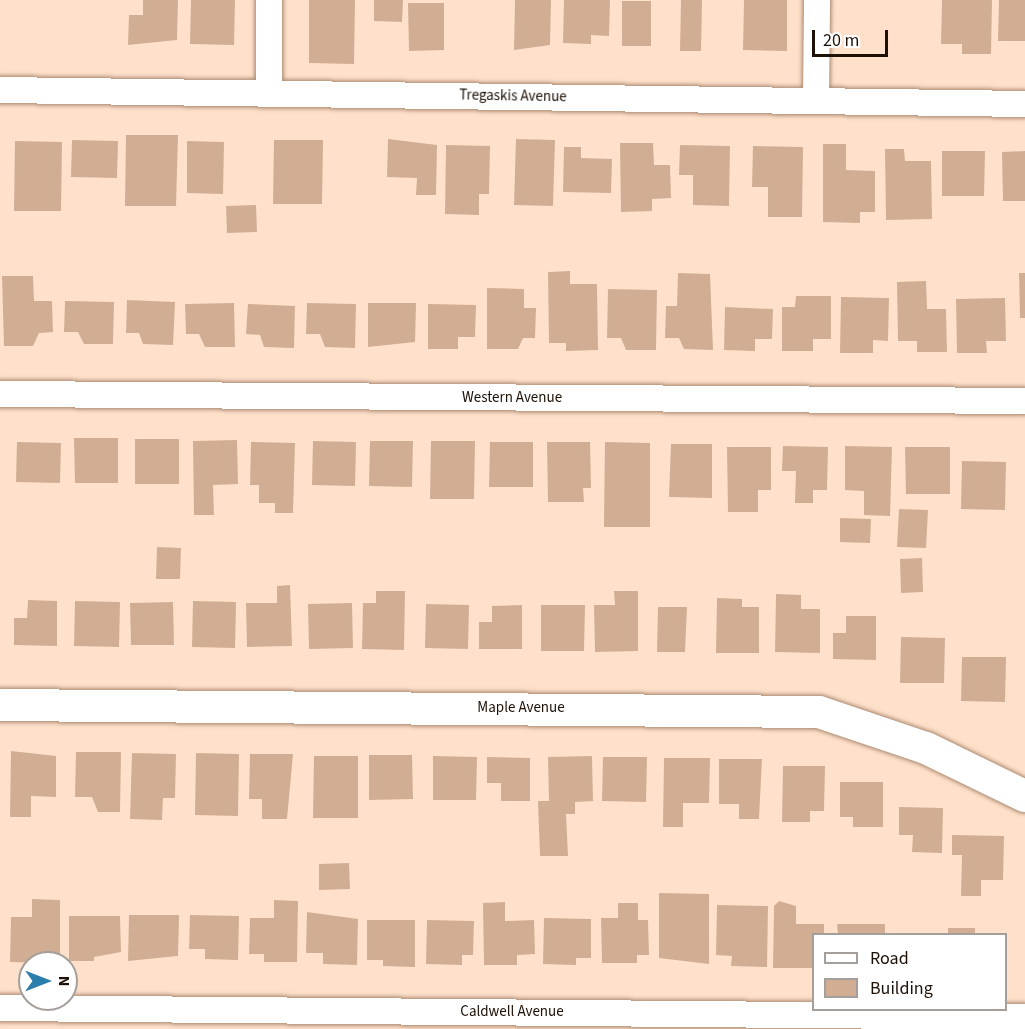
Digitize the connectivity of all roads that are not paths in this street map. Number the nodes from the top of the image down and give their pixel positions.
1 (269, 0) edge
2 (818, 0) edge
3 (0, 90) edge
4 (269, 92) junction
5 (816, 101) junction
6 (1025, 104) edge
7 (0, 394) edge
8 (1025, 401) edge
9 (0, 705) edge
10 (1025, 796) edge
11 (0, 1008) edge
12 (1025, 1017) edge

1 - 4 street
2 - 5 street
3 - 4 street, Tregaskis Avenue
4 - 5 street, Tregaskis Avenue
5 - 6 street, Tregaskis Avenue
7 - 8 street, Western Avenue
9 - 10 street, Maple Avenue
11 - 12 street, Caldwell Avenue

